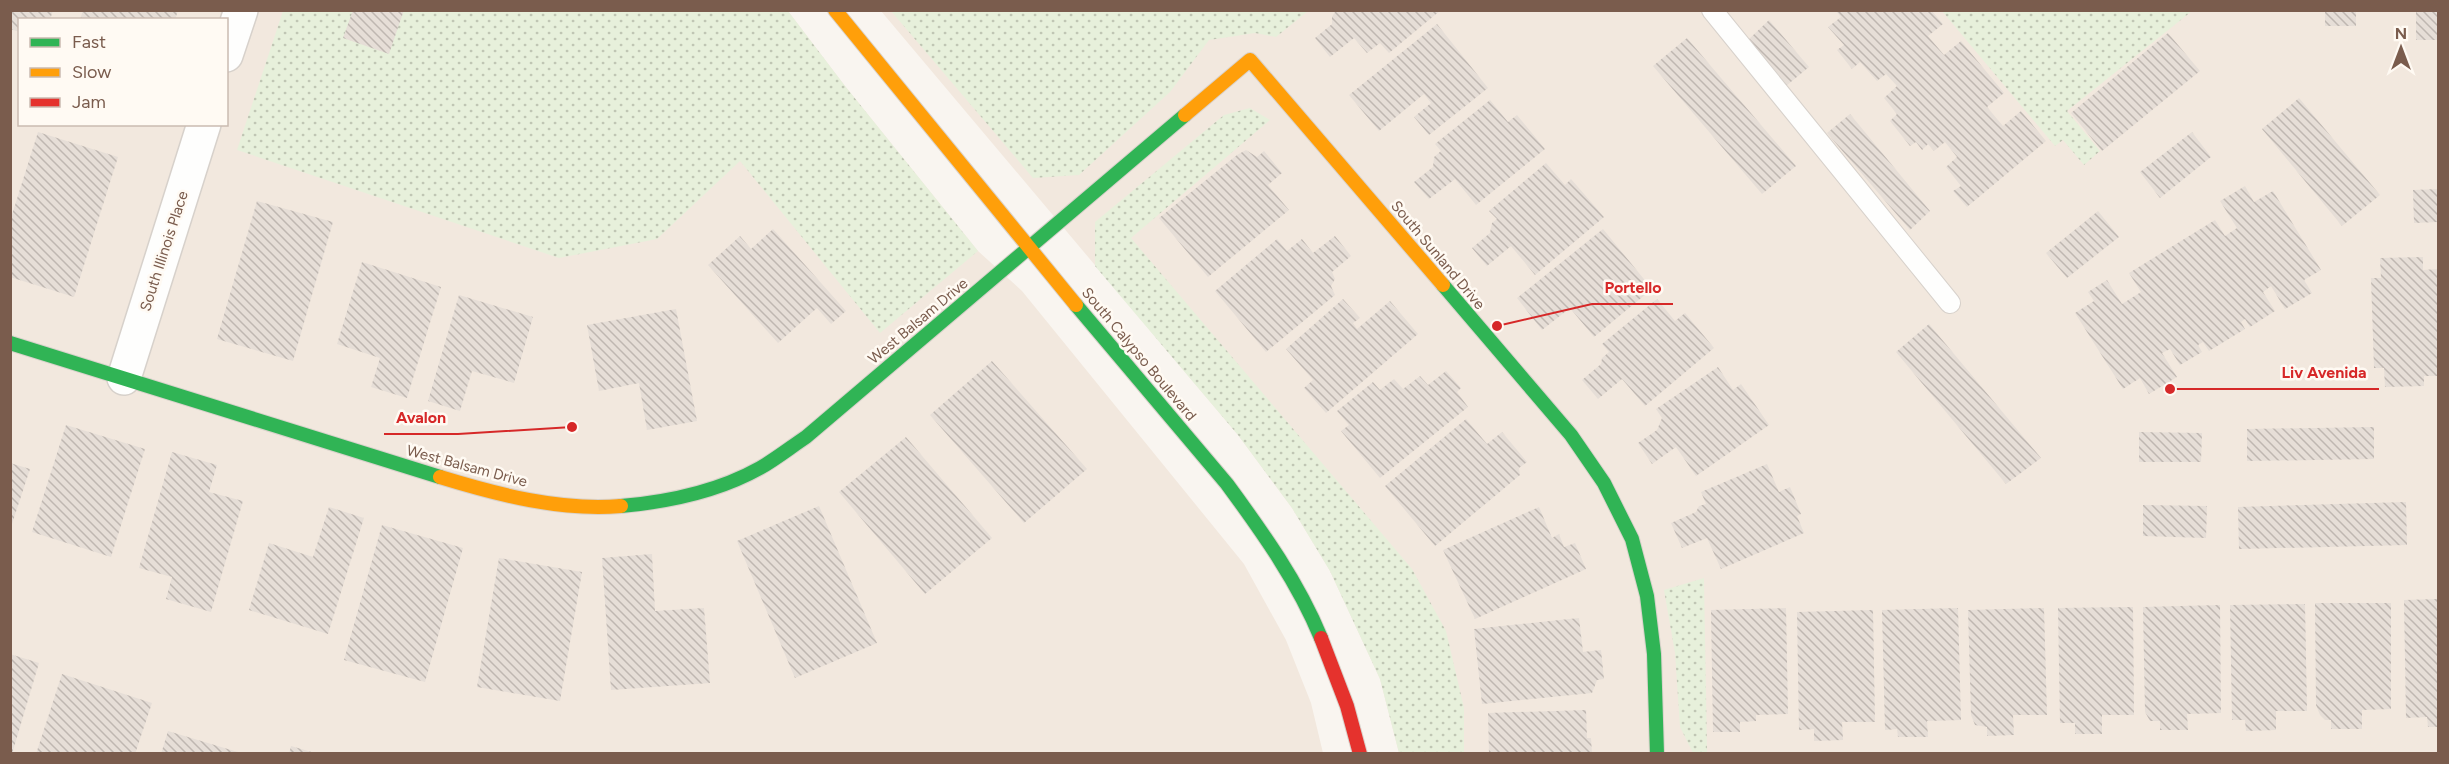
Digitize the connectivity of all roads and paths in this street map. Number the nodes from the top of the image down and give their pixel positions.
1 (241, 10) edge
2 (835, 10) edge
3 (1712, 10) edge
4 (228, 49) edge
5 (203, 126) edge
6 (1028, 248) junction
7 (1950, 303) dead end
8 (10, 343) edge
9 (124, 378) junction
10 (1360, 753) edge
11 (1658, 753) edge

1 - 4 street
2 - 6 street, South Calypso Boulevard
3 - 7 lane
5 - 9 street, South Illinois Place
6 - 9 street, West Balsam Drive
6 - 10 street, South Calypso Boulevard
6 - 11 street, South Sunland Drive
8 - 9 street, West Balsam Drive

